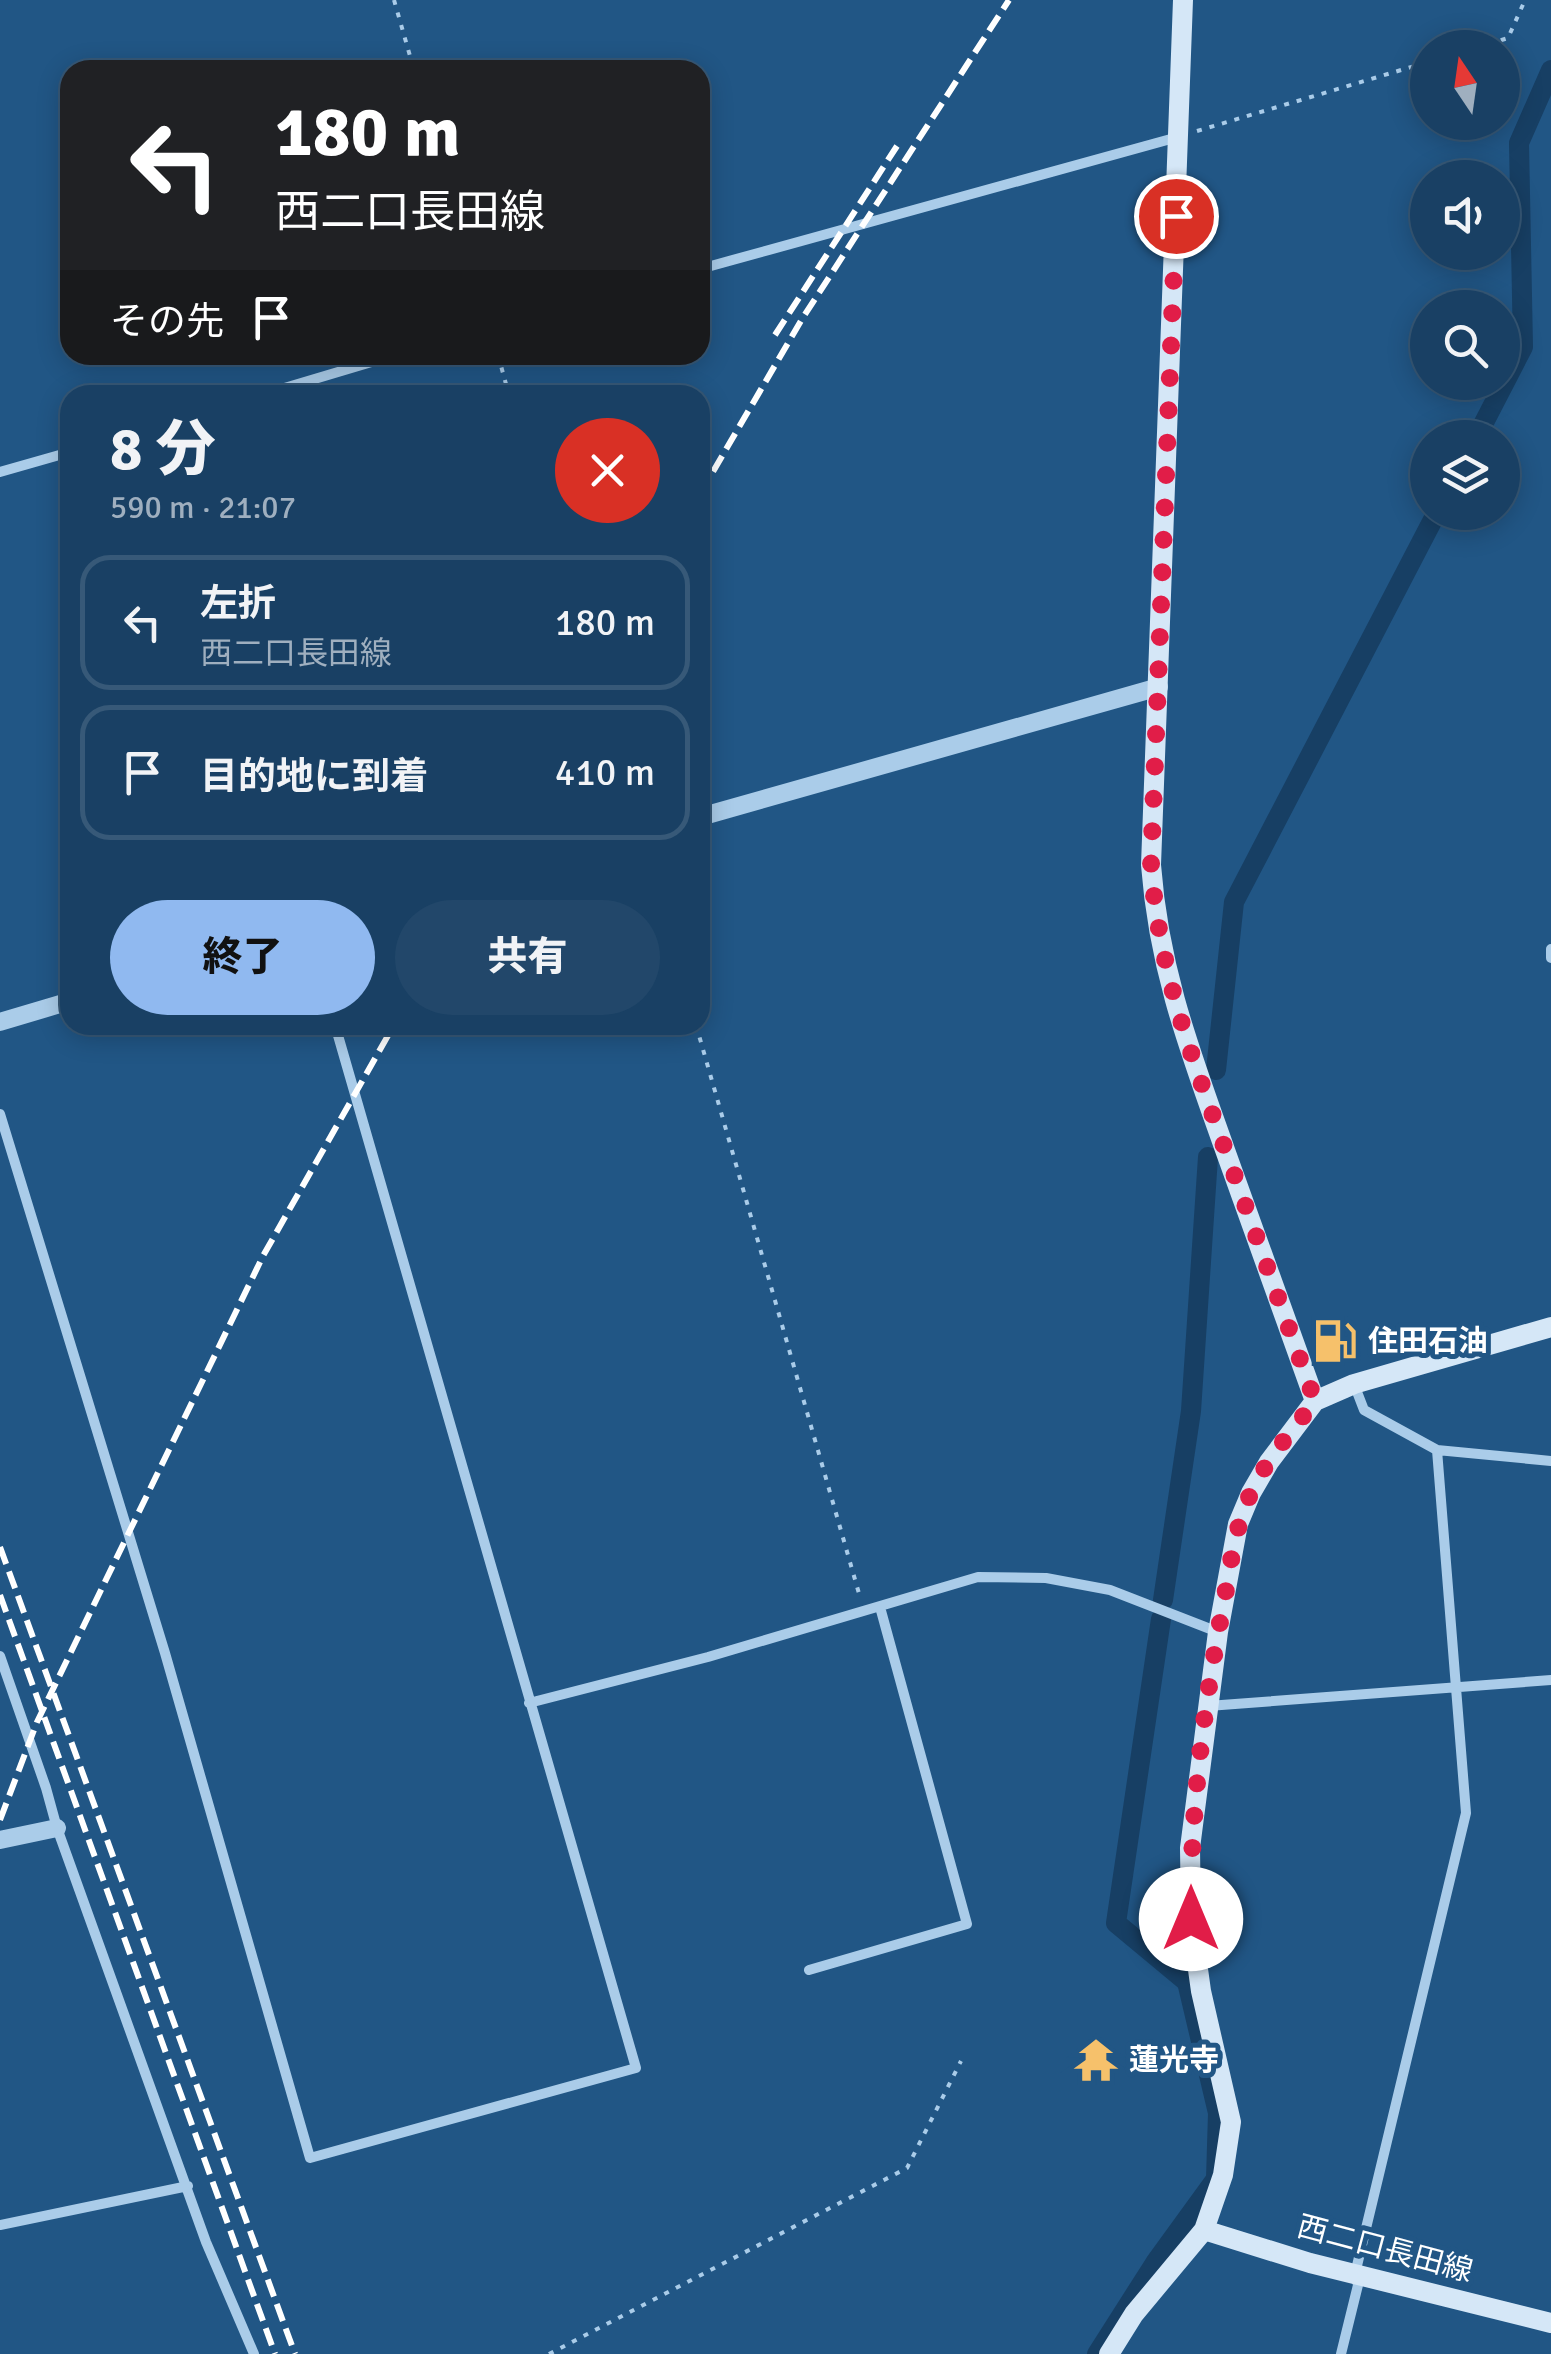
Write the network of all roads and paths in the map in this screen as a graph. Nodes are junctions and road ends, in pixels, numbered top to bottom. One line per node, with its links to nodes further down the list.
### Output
1 (394, 0): 5 (path)
2 (1182, 0): 7 (main road)
3 (1525, 0): 4 (path)
4 (1512, 30)
5 (411, 60)
6 (1410, 67): 7 (path)
7 (1178, 137): 8 (street); 13 (main road)
8 (710, 266)
9 (361, 365): 10 (street)
10 (294, 385)
11 (60, 455): 12 (street)
12 (0, 472)
13 (1159, 688): 14 (street); 24 (main road)
14 (710, 814)
15 (1551, 949): 16 (street)
16 (1551, 958)
17 (60, 1004): 18 (street)
18 (0, 1022)
19 (339, 1035): 33 (street)
20 (699, 1035): 28 (path)
21 (0, 1114): 33 (street)
22 (1551, 1328): 23 (main road)
23 (1354, 1384): 24 (main road); 25 (street)
24 (1315, 1401): 29 (main road)
25 (1436, 1450): 26 (street); 32 (street)
26 (1551, 1461)
27 (880, 1607): 28 (street); 29 (street); 37 (street)
28 (864, 1612): 33 (street)
29 (1218, 1632): 34 (main road)
30 (0, 1656): 35 (street)
31 (1551, 1680): 32 (street)
32 (1455, 1687): 34 (street); 42 (street)
33 (529, 1702)
34 (1207, 1706): 41 (main road)
35 (57, 1828): 36 (street); 39 (street)
36 (0, 1840)
37 (809, 1970)
38 (961, 2061): 45 (path)
39 (188, 2186): 40 (street); 44 (street)
40 (0, 2225)
41 (1204, 2230): 42 (main road, 西二口長田線); 46 (main road)
42 (1355, 2274): 43 (main road, 西二口長田線); 47 (street)
43 (1551, 2323)
44 (254, 2354)
45 (549, 2354)
46 (1110, 2354)
47 (1341, 2354)

